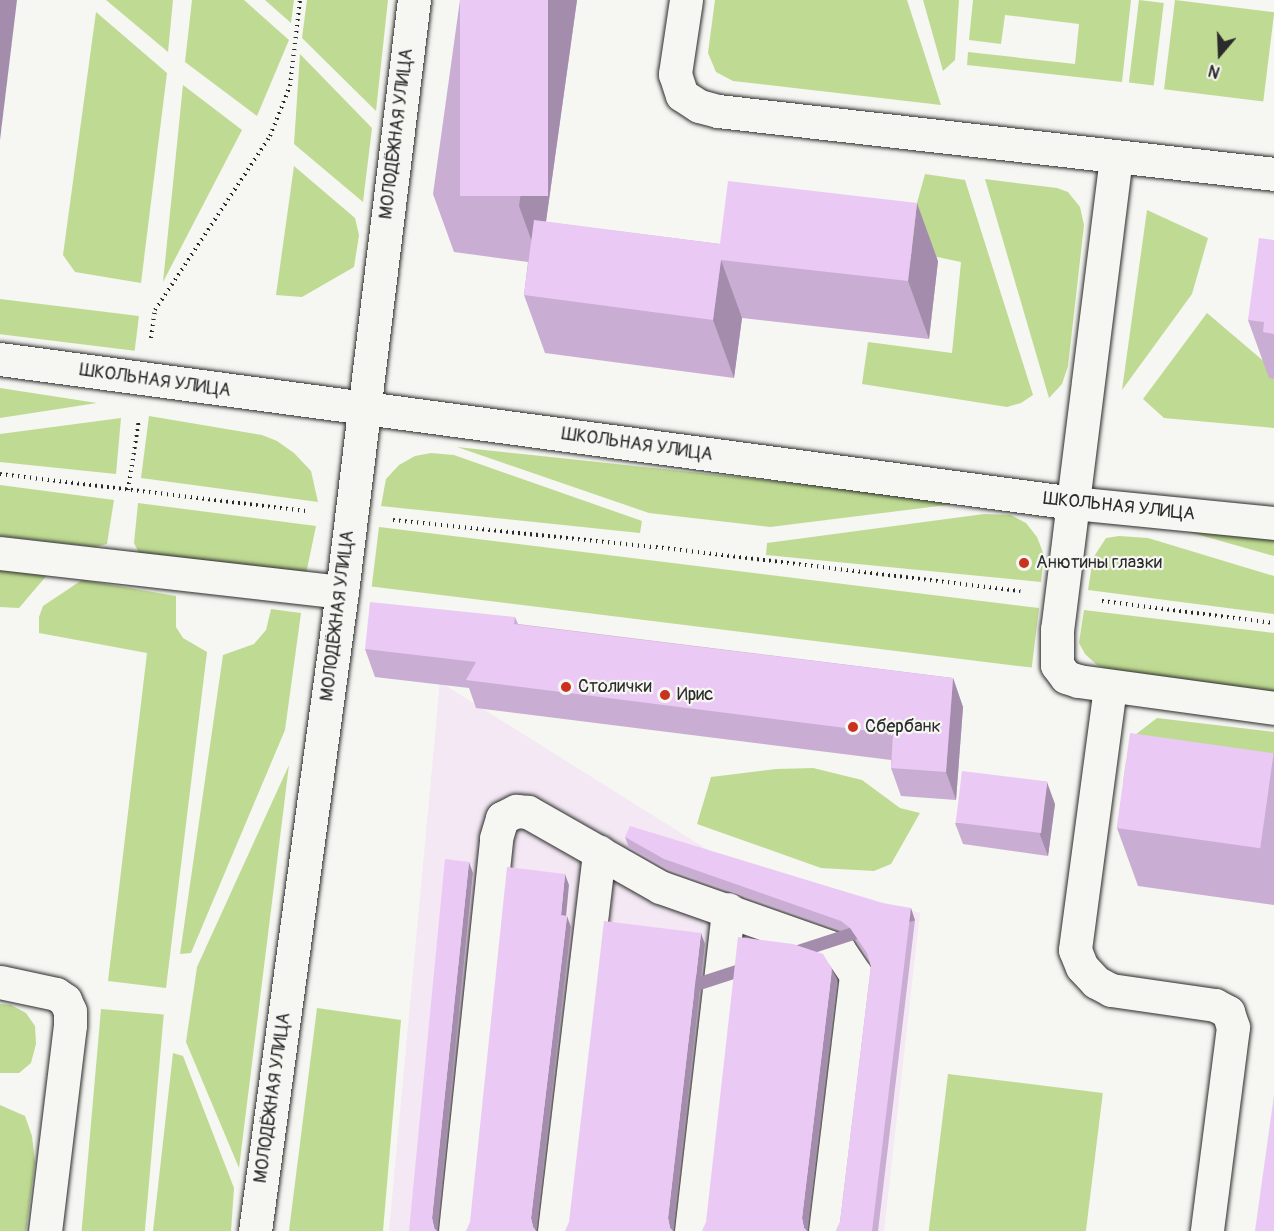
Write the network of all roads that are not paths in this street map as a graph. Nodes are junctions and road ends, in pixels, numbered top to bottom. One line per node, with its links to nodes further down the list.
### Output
1 (414, 0): 6 (street, МОЛОДЁЖНАЯ УЛИЦА)
2 (686, 0): 3 (street)
3 (1116, 157): 4 (street); 7 (street)
4 (1274, 174)
5 (0, 360): 6 (street, ШКОЛЬНАЯ УЛИЦА)
6 (362, 409): 7 (street, ШКОЛЬНАЯ УЛИЦА); 10 (street, МОЛОДЁЖНАЯ УЛИЦА)
7 (1073, 503): 8 (street, ШКОЛЬНАЯ УЛИЦА); 11 (street)
8 (1274, 523)
9 (0, 553): 10 (street)
10 (342, 592): 17 (street, МОЛОДЁЖНАЯ УЛИЦА)
11 (1110, 687): 12 (street); 22 (street)
12 (1274, 708)
13 (599, 852): 14 (street); 18 (street); 19 (street)
14 (728, 909): 20 (street); 21 (street)
15 (0, 982): 16 (street)
16 (45, 1231)
17 (255, 1231)
18 (454, 1231)
19 (554, 1231)
20 (692, 1231)
21 (825, 1231)
22 (1207, 1231)

